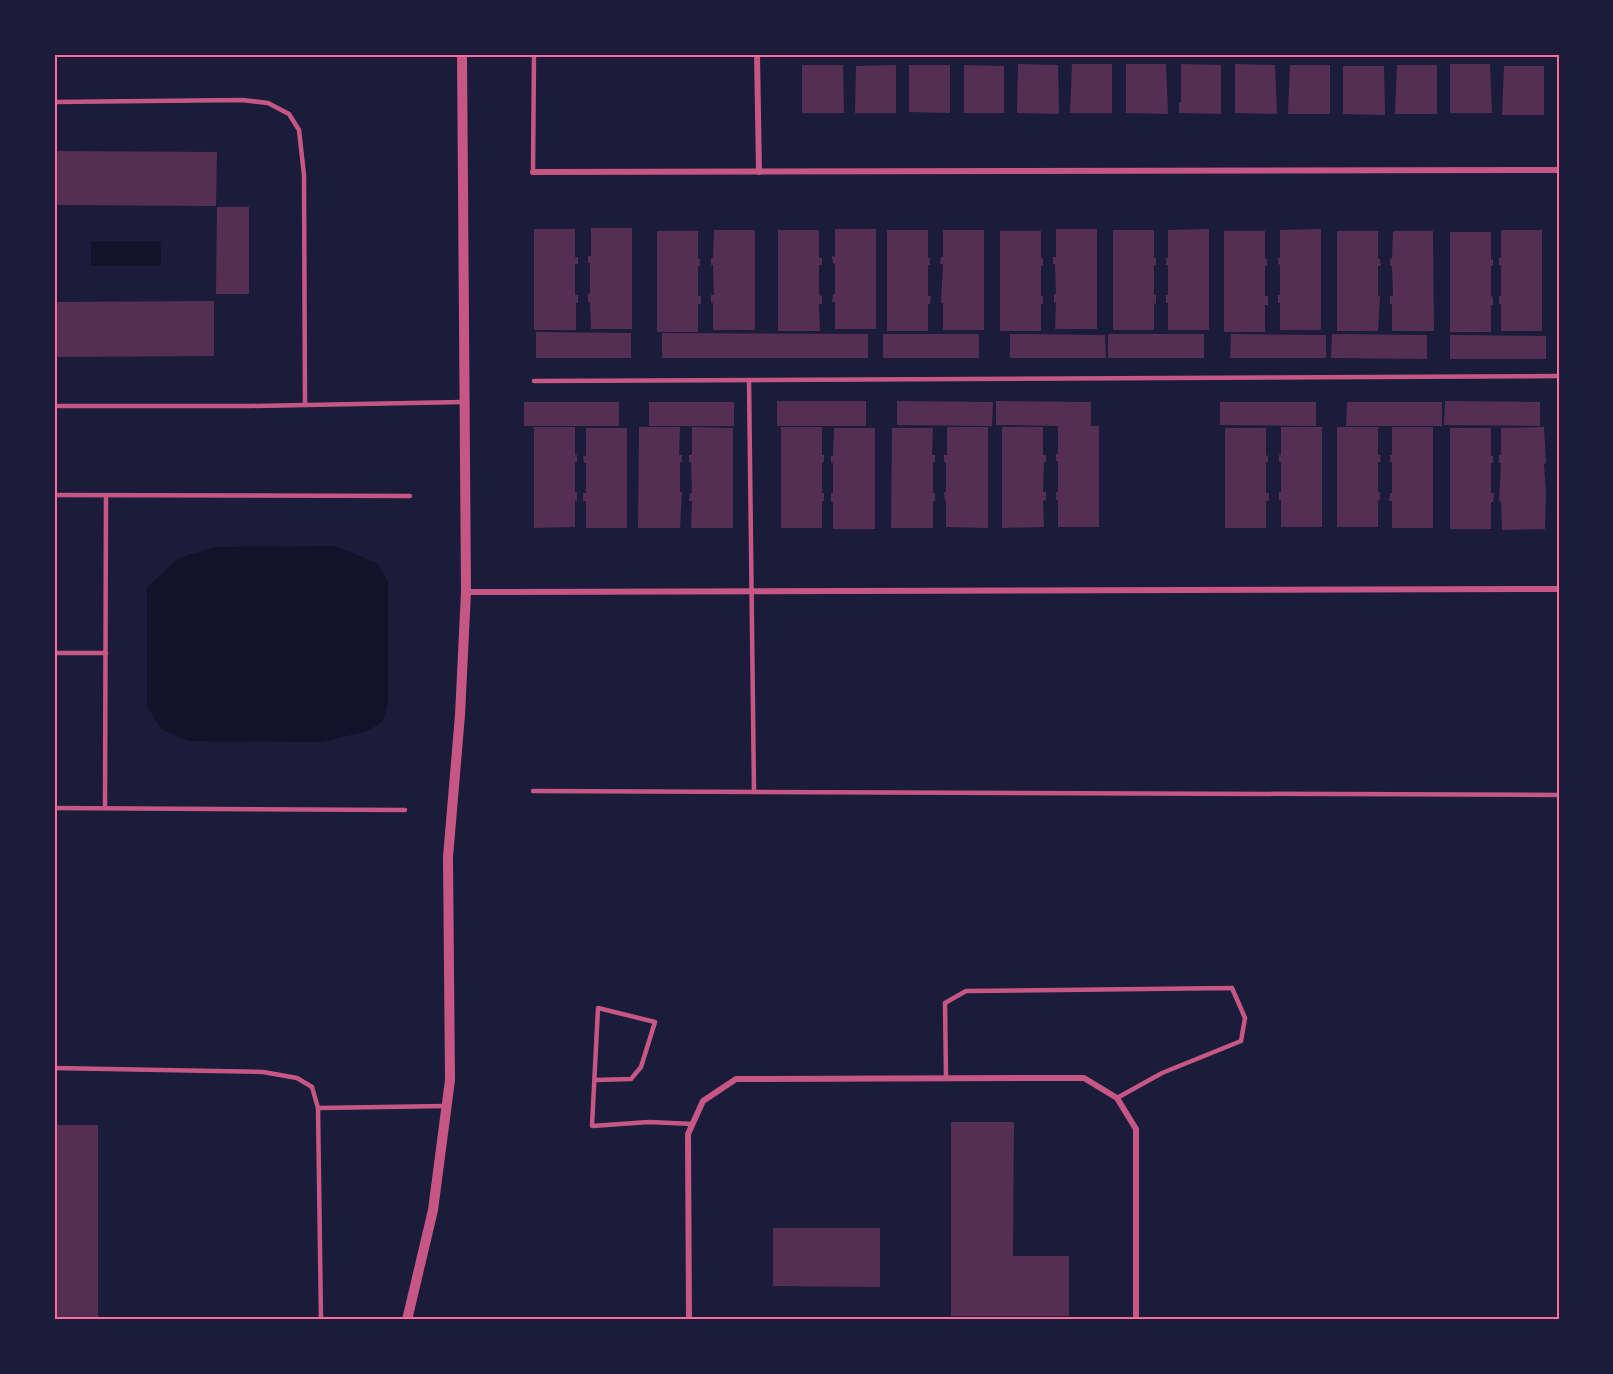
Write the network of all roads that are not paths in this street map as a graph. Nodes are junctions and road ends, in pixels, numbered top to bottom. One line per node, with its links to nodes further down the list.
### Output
1 (462, 54): 11 (street)
2 (534, 54): 6 (lane)
3 (757, 54): 7 (street)
4 (54, 102): 12 (lane)
5 (1559, 170): 7 (street)
6 (533, 172): 7 (street)
7 (759, 172)
8 (1559, 376): 9 (lane)
9 (749, 380): 10 (lane); 18 (lane)
10 (534, 381)
11 (463, 402): 12 (lane); 19 (street)
12 (305, 405): 13 (lane)
13 (54, 406)
14 (54, 495): 15 (lane)
15 (106, 495): 16 (lane); 21 (lane)
16 (410, 496)
17 (1559, 589): 18 (street)
18 (751, 591): 19 (street); 23 (lane)
19 (466, 592): 32 (street)
20 (54, 653): 21 (lane)
21 (106, 653): 26 (lane)
22 (533, 791): 23 (lane)
23 (754, 792): 24 (lane)
24 (1559, 795)
25 (54, 808): 26 (lane)
26 (105, 808): 27 (lane)
27 (405, 810)
28 (54, 1068): 33 (lane)
29 (946, 1078): 31 (street); 31 (lane); 34 (street)
30 (595, 1080): 30 (lane); 34 (lane)
31 (1117, 1098): 38 (street)
32 (447, 1106): 33 (lane); 36 (street)
33 (318, 1108): 35 (lane)
34 (693, 1124): 37 (street)
35 (321, 1320)
36 (407, 1320)
37 (689, 1320)
38 (1136, 1320)

